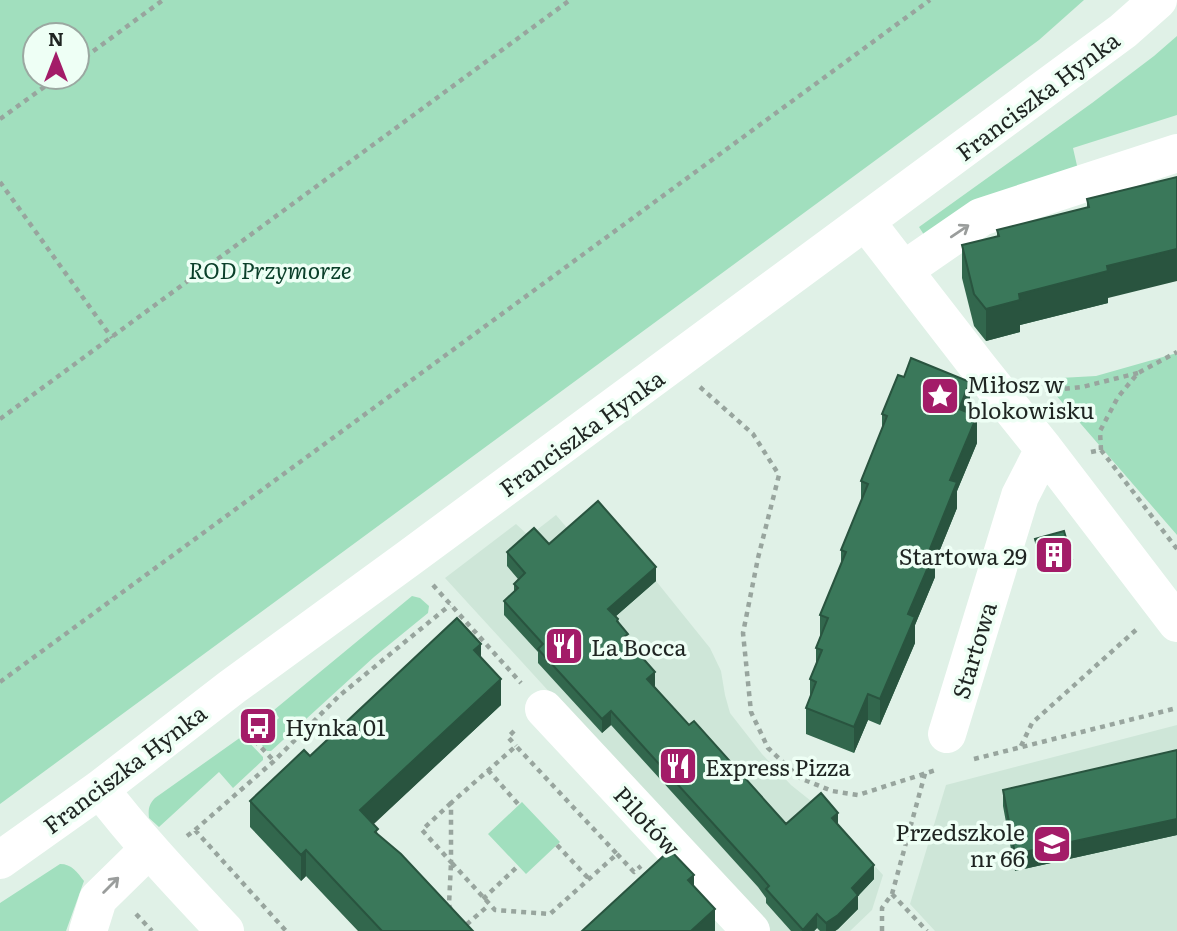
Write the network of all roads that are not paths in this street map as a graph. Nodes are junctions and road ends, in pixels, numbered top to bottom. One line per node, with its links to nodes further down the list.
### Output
1 (1158, 0): 3 (street, Franciszka Hynka)
2 (1177, 153): 4 (street, one-way to 2)
3 (866, 222): 4 (street); 9 (street, Franciszka Hynka)
4 (904, 270): 5 (street)
5 (1044, 449): 6 (street); 8 (street, Startowa)
6 (1177, 623)
7 (544, 709): 14 (street, Pilotów)
8 (952, 754)
9 (100, 789): 10 (street); 11 (street, Franciszka Hynka)
10 (149, 849): 12 (street, one-way to 10); 13 (street)
11 (0, 860)
12 (88, 931)
13 (225, 931)
14 (751, 931)

